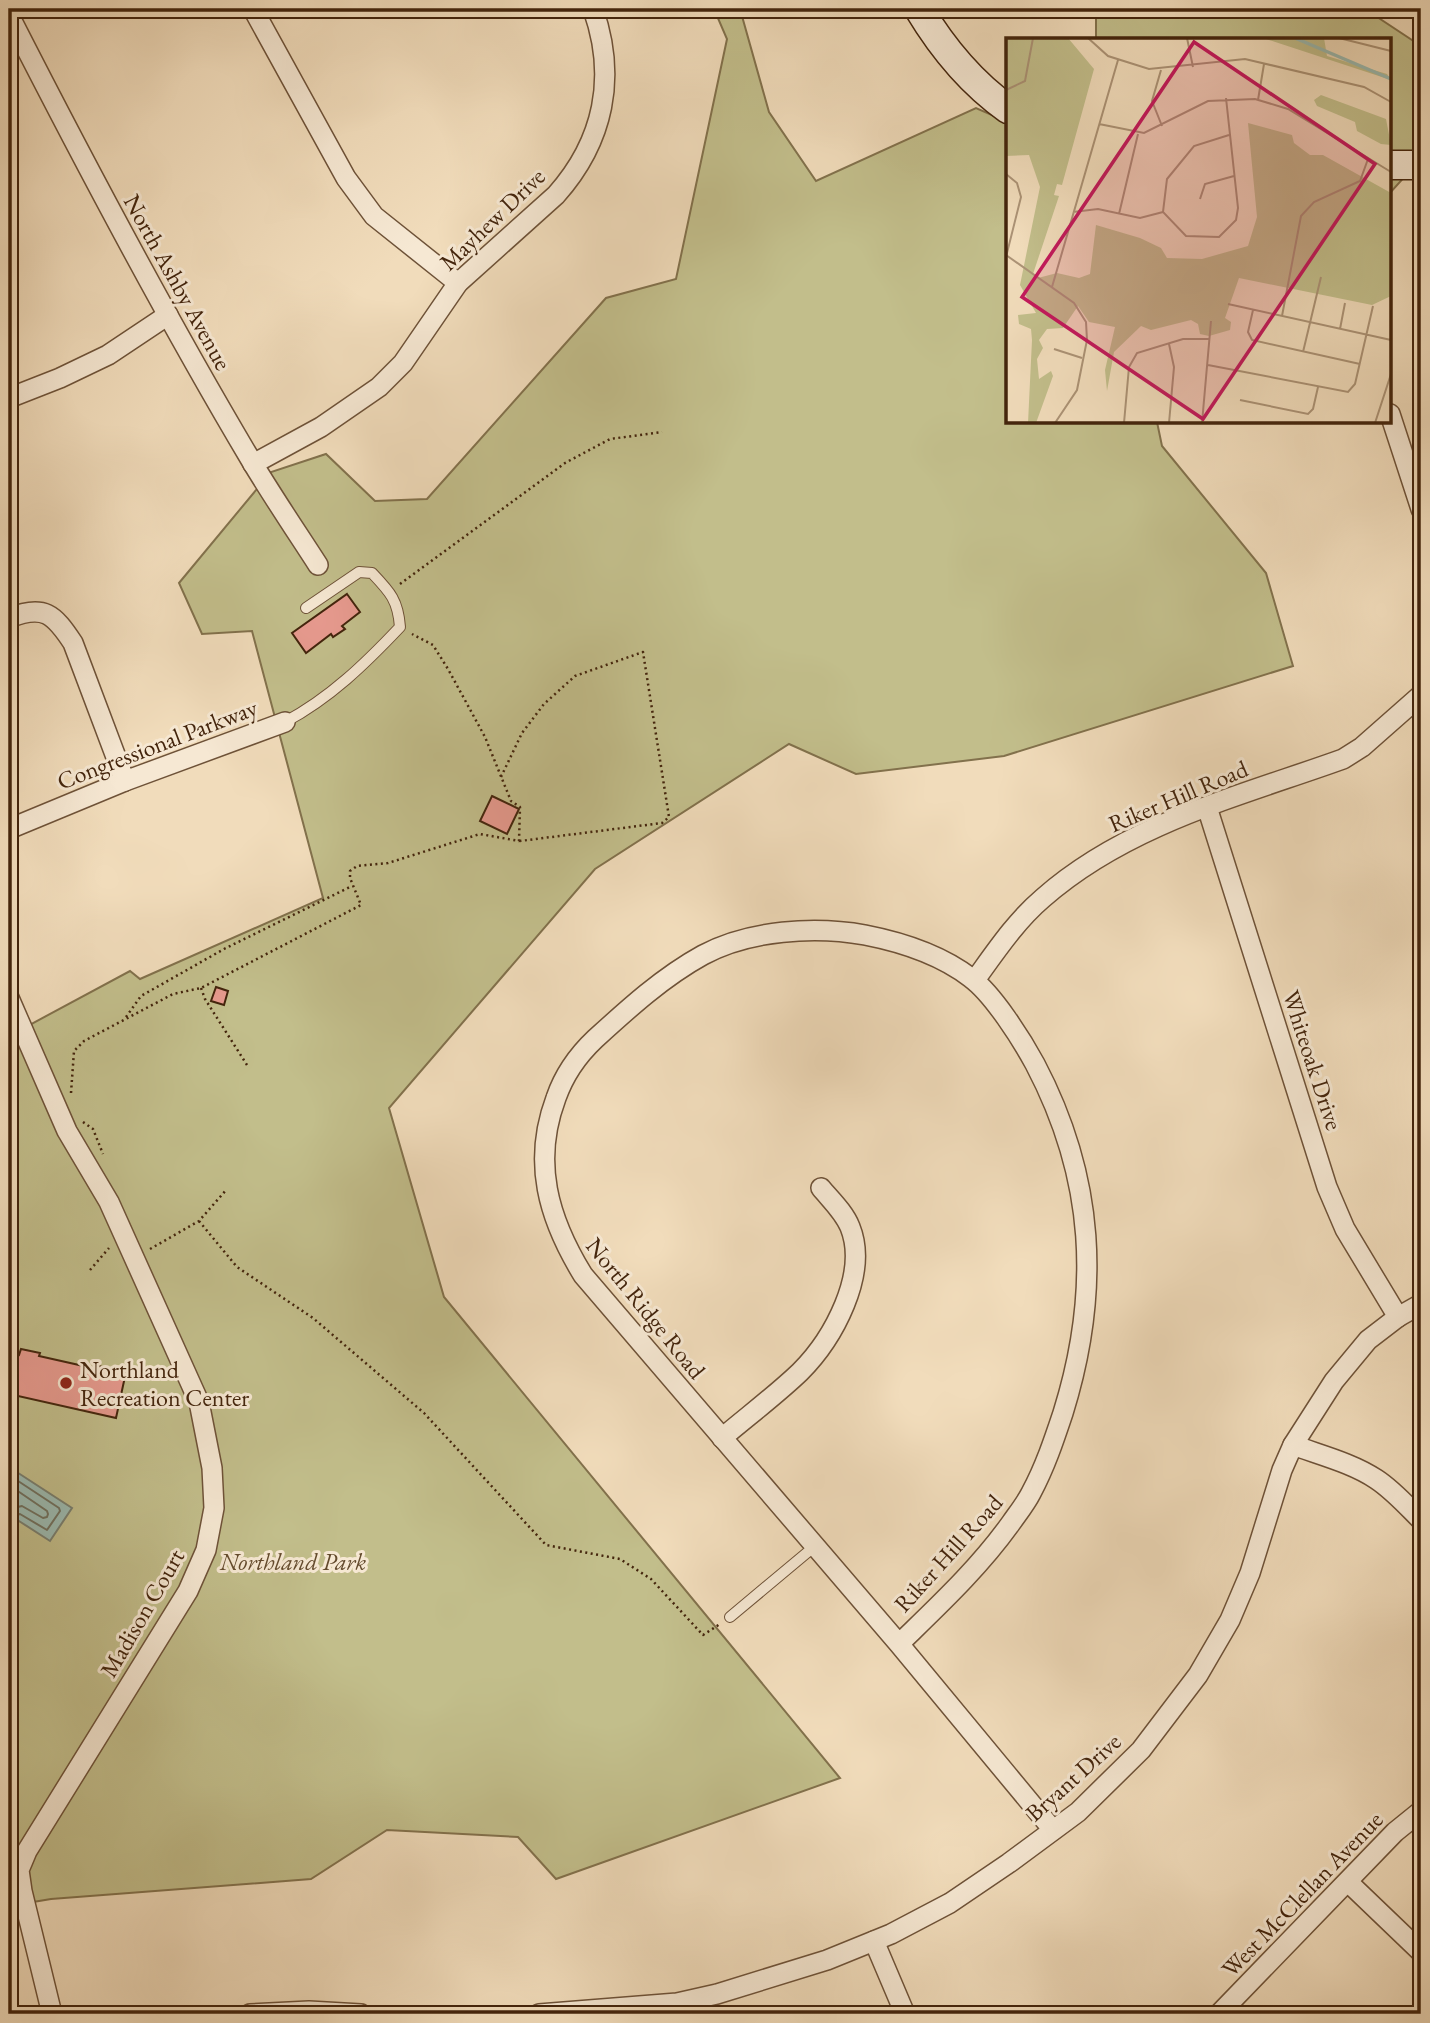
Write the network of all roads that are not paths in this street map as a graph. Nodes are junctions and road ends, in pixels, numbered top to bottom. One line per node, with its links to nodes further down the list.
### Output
1 (253, 9): 8 (street)
2 (593, 9): 8 (street, Mayhew Drive)
3 (919, 9): 5 (street)
4 (9, 15): 9 (street, North Ashby Avenue)
5 (1006, 108)
6 (1392, 165): 7 (street)
7 (1421, 165)
8 (458, 283): 12 (street, Mayhew Drive)
9 (168, 316): 10 (street); 12 (street, North Ashby Avenue)
10 (9, 398)
11 (1392, 420): 13 (street)
12 (253, 464): 14 (street, North Ashby Avenue)
13 (1421, 509)
14 (318, 565)
15 (306, 608): 18 (lane)
16 (9, 618): 19 (street)
17 (1421, 695): 20 (street, Riker Hill Road)
18 (285, 722): 19 (street, Congressional Parkway)
19 (125, 781): 21 (street, Congressional Parkway)
20 (1207, 807): 22 (street, Riker Hill Road); 26 (street, Whiteoak Drive)
21 (9, 829)
22 (975, 980): 27 (street, North Ridge Road); 32 (street, Riker Hill Road)
23 (9, 998): 38 (street, Madison Court)
24 (821, 1188): 27 (street)
25 (1421, 1304): 26 (street, Bryant Drive)
26 (1398, 1317): 28 (street, Bryant Drive)
27 (723, 1438): 30 (street, North Ridge Road)
28 (1293, 1446): 29 (street); 34 (street, Bryant Drive)
29 (1421, 1520)
30 (815, 1546): 31 (lane); 32 (street, North Ridge Road)
31 (730, 1617)
32 (898, 1644): 34 (street, North Ridge Road)
33 (1421, 1811): 35 (street, West McClellan Avenue)
34 (1053, 1830): 36 (street, Bryant Drive)
35 (1348, 1882): 37 (street); 43 (street, West McClellan Avenue)
36 (874, 1941): 41 (street, Bryant Drive); 42 (street)
37 (1421, 1952)
38 (52, 2014)
39 (250, 2014): 40 (street)
40 (361, 2014)
41 (539, 2014)
42 (905, 2014)
43 (1219, 2014)

